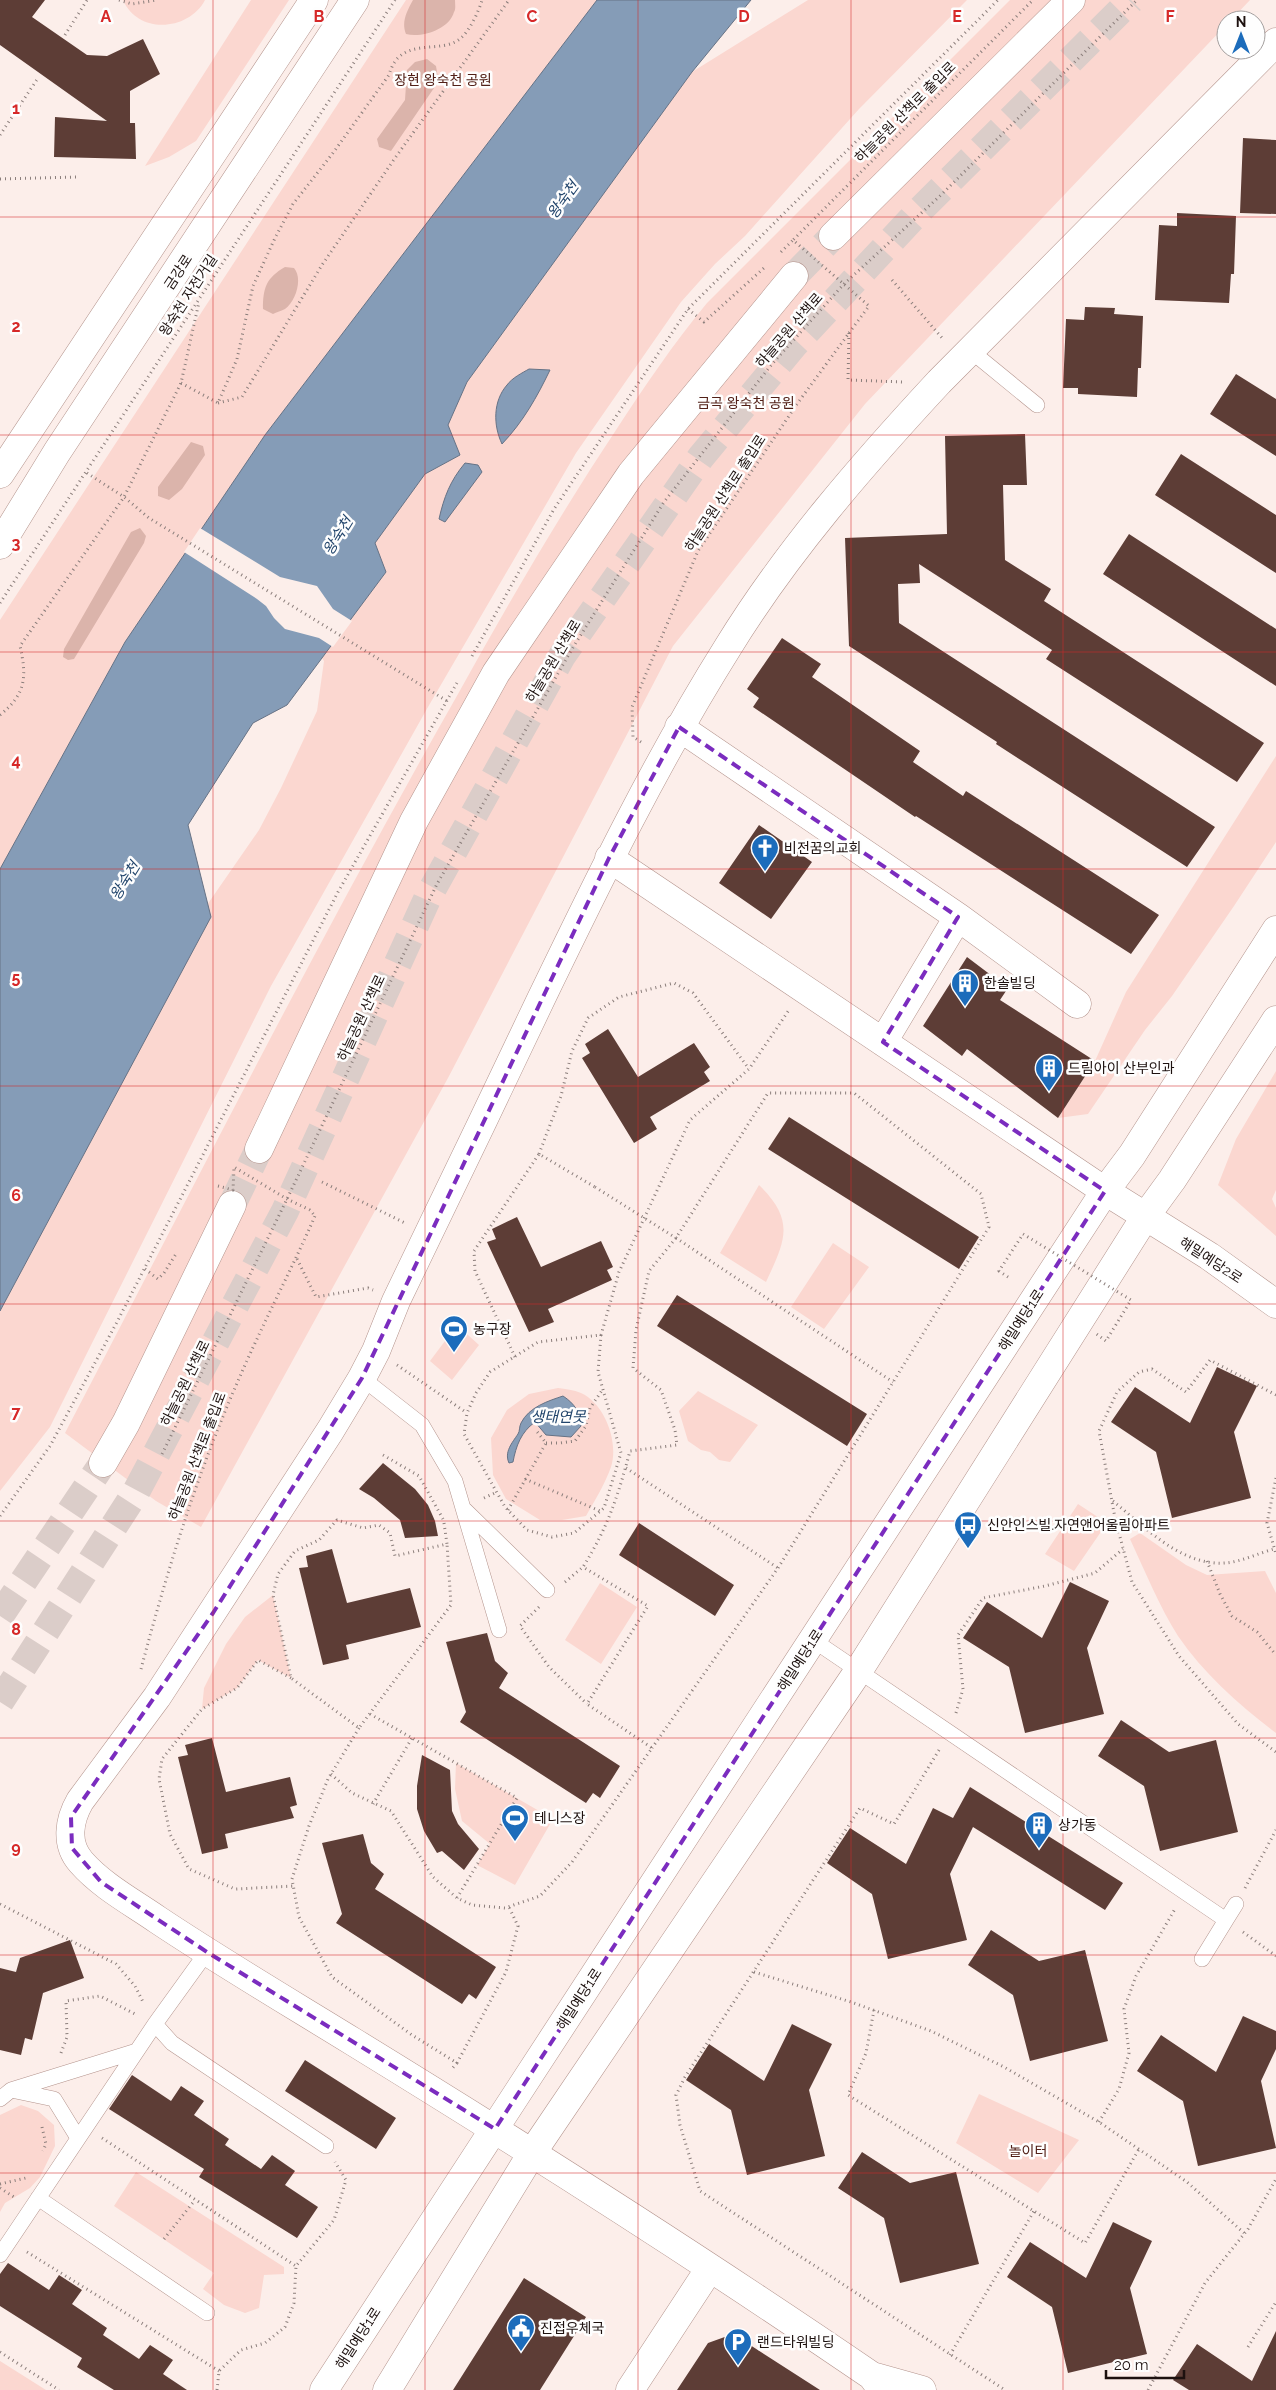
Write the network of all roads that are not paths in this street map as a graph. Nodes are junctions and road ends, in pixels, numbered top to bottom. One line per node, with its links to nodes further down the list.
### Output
1 (314, 0): 9 (main road)
2 (355, 0): 12 (main road, 금강로)
3 (1070, 0): 5 (main road)
4 (1276, 42): 7 (main road)
5 (833, 236)
6 (794, 276): 20 (main road)
7 (966, 356): 8 (lane); 13 (main road)
8 (1037, 405)
9 (25, 436): 10 (main road); 11 (main road)
10 (0, 452)
11 (0, 474)
12 (0, 545)
13 (679, 727): 14 (main road); 15 (main road)
14 (609, 858): 19 (main road, 해밀예당2로); 25 (main road)
15 (958, 917): 17 (main road); 19 (main road)
16 (1276, 930): 21 (main road, 해밀예당1로)
17 (1078, 1004)
18 (1276, 1020): 23 (main road)
19 (883, 1042): 21 (main road, 해밀예당2로)
20 (259, 1149)
21 (1105, 1190): 23 (main road, 해밀예당2로); 30 (main road, 해밀예당1로)
22 (225, 1196): 26 (main road)
23 (1145, 1217): 24 (main road, 해밀예당2로); 31 (main road)
24 (1276, 1304)
25 (362, 1378): 27 (lane); 34 (main road)
26 (103, 1462)
27 (463, 1508): 28 (lane); 29 (lane)
28 (545, 1596)
29 (499, 1630)
30 (813, 1640): 31 (lane); 39 (main road, 해밀예당1로)
31 (859, 1670): 33 (lane); 42 (main road)
32 (1236, 1904): 33 (lane)
33 (1226, 1920): 35 (lane)
34 (207, 1952): 36 (lane); 39 (main road)
35 (1202, 1959)
36 (155, 2024): 37 (lane); 41 (lane)
37 (137, 2051): 38 (lane); 40 (lane)
38 (4, 2095): 40 (lane)
39 (495, 2129): 42 (main road); 48 (main road, 해밀예당1로)
40 (82, 2132): 43 (lane)
41 (326, 2146)
42 (532, 2153): 45 (main road); 49 (main road)
43 (38, 2198): 44 (lane); 46 (lane)
44 (0, 2255)
45 (710, 2268): 47 (main road); 50 (main road)
46 (207, 2314)
47 (877, 2383): 51 (main road)
48 (324, 2390)
49 (387, 2390)
50 (630, 2390)
51 (922, 2390)

